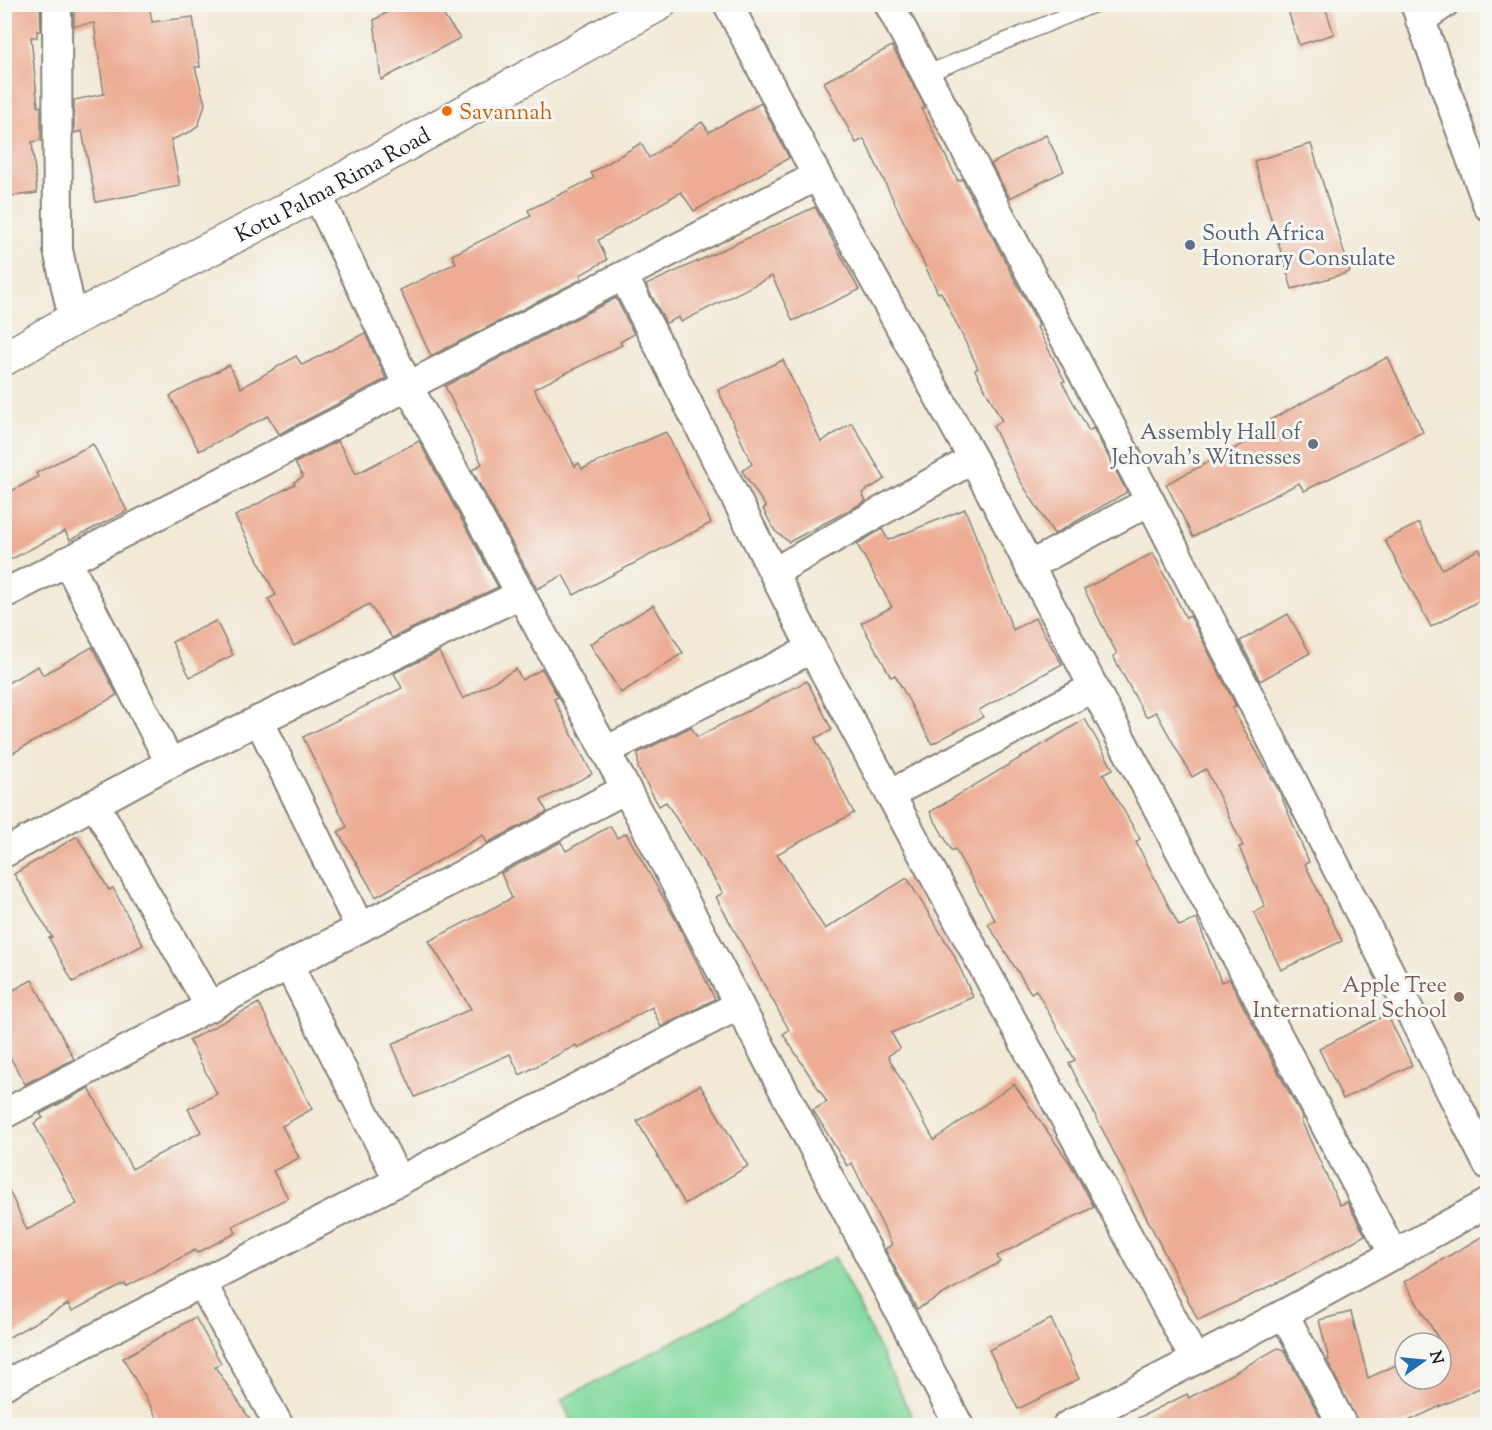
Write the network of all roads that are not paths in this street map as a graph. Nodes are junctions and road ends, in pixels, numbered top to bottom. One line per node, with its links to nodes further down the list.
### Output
1 (57, 4): 13 (street)
2 (659, 4): 10 (street, Kotu Palma Rima Road)
3 (728, 4): 9 (street)
4 (889, 4): 8 (street)
5 (1095, 4): 8 (lane)
6 (1444, 4): 7 (street)
7 (1417, 12): 11 (street)
8 (926, 74): 17 (street)
9 (816, 177): 12 (street); 16 (street)
10 (317, 194): 13 (street, Kotu Palma Rima Road); 15 (street)
11 (1486, 197)
12 (624, 277): 15 (street); 20 (street)
13 (74, 319): 14 (street, Kotu Palma Rima Road)
14 (4, 359)
15 (408, 386): 18 (street); 22 (street)
16 (972, 459): 19 (street); 20 (street)
17 (1150, 501): 19 (street); 37 (street)
18 (67, 561): 21 (street); 27 (street)
19 (1029, 566): 24 (street)
20 (774, 572): 23 (street)
21 (4, 594)
22 (519, 595): 25 (street); 26 (street)
23 (812, 649): 26 (street); 29 (street)
24 (1094, 687): 29 (street); 40 (street)
25 (259, 720): 27 (street); 32 (street)
26 (605, 751): 28 (street)
27 (170, 763): 30 (street)
28 (626, 789): 32 (street); 34 (street)
29 (890, 794): 43 (street)
30 (95, 804): 31 (street); 35 (street)
31 (4, 853)
32 (360, 928): 33 (street)
33 (289, 966): 35 (street); 38 (street)
34 (739, 1005): 38 (street); 46 (street)
35 (210, 1007): 36 (street)
36 (4, 1114)
37 (1488, 1165)
38 (399, 1180): 41 (street)
39 (1488, 1203): 40 (street)
40 (1394, 1255): 42 (street)
41 (202, 1283): 44 (street); 45 (street)
42 (1284, 1314): 43 (street); 48 (street)
43 (1195, 1360): 47 (street)
44 (4, 1385)
45 (279, 1425)
46 (959, 1425)
47 (1067, 1425)
48 (1343, 1425)

